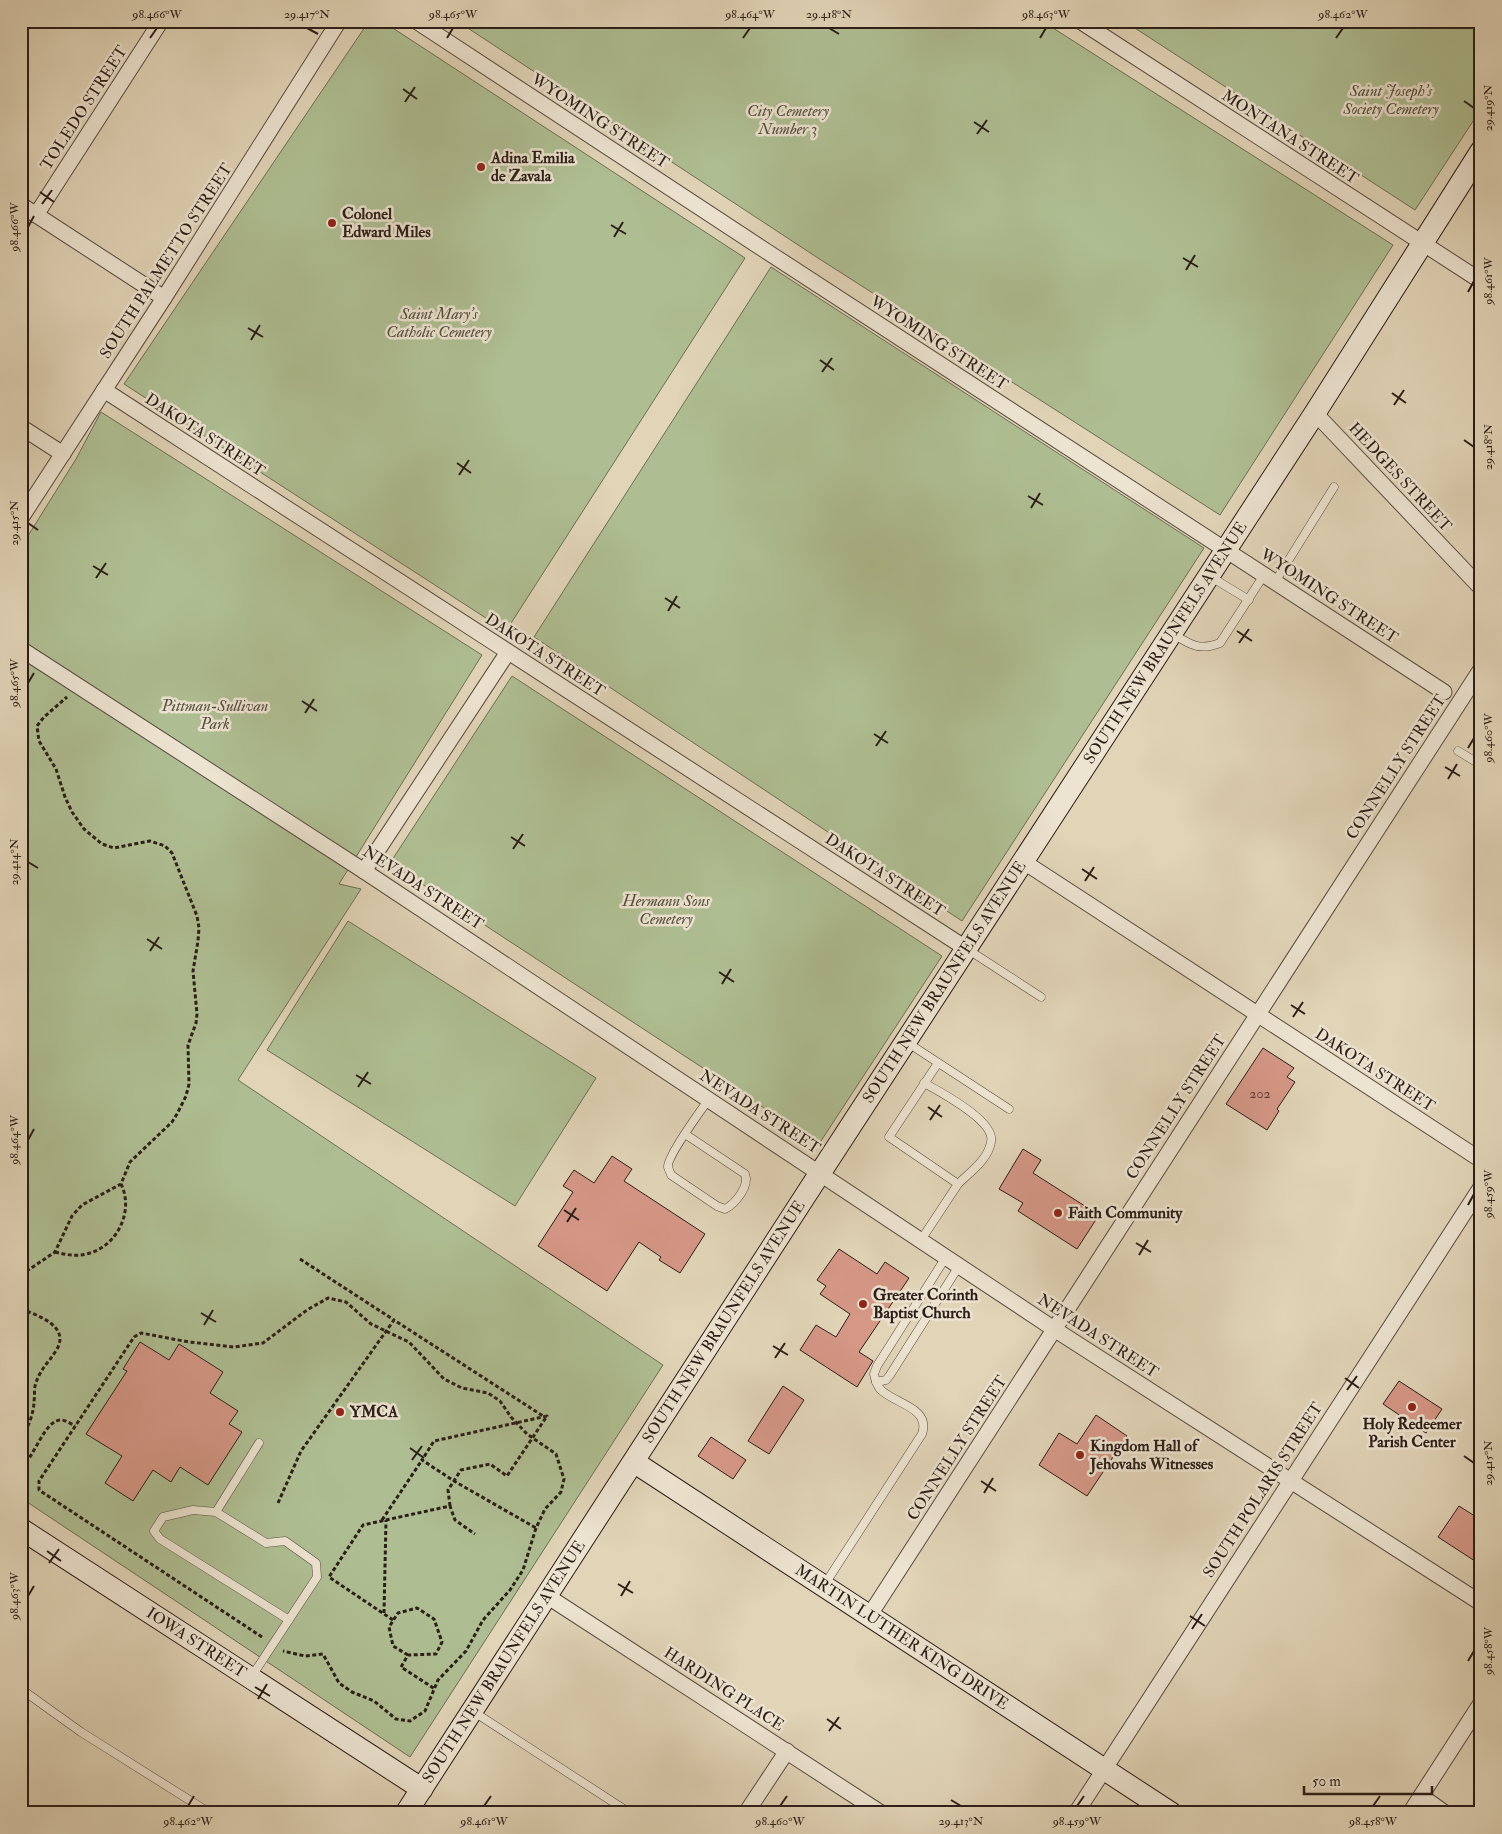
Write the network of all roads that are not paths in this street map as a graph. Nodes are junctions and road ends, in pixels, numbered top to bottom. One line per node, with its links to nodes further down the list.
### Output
1 (161, 21): 7 (street, TOLEDO STREET)
2 (339, 21): 10 (street, SOUTH PALMETTO STREET)
3 (416, 21): 17 (street, WYOMING STREET)
4 (1080, 21): 8 (street, MONTANA STREET)
5 (1481, 151): 8 (main road, SOUTH NEW BRAUNFELS AVENUE)
6 (21, 205): 7 (street)
7 (36, 214): 10 (street)
8 (1421, 243): 9 (street, MONTANA STREET); 12 (main road, SOUTH NEW BRAUNFELS AVENUE)
9 (1481, 281)
10 (164, 298): 11 (street, SOUTH PALMETTO STREET)
11 (104, 390): 14 (street, SOUTH PALMETTO STREET); 25 (street, DAKOTA STREET)
12 (1315, 413): 17 (main road, SOUTH NEW BRAUNFELS AVENUE); 20 (street, HEDGES STREET)
13 (21, 427): 14 (street)
14 (63, 454): 16 (street, SOUTH PALMETTO STREET)
15 (1334, 487): 19 (lane)
16 (21, 518)
17 (1226, 550): 18 (main road, SOUTH NEW BRAUNFELS AVENUE); 19 (street, WYOMING STREET)
18 (1209, 576): 22 (lane); 23 (main road, SOUTH NEW BRAUNFELS AVENUE)
19 (1269, 578): 22 (lane); 27 (street, WYOMING STREET)
20 (1475, 580): 21 (street, HEDGES STREET)
21 (1481, 588)
22 (1249, 600): 23 (lane)
23 (1172, 634): 30 (main road, SOUTH NEW BRAUNFELS AVENUE)
24 (21, 649): 31 (street, NEVADA STREET)
25 (508, 652): 31 (street); 32 (street, DAKOTA STREET)
26 (1481, 669): 34 (street, CONNELLY STREET)
27 (1444, 692)
28 (1458, 752): 29 (lane)
29 (1481, 766)
30 (1024, 862): 32 (main road, SOUTH NEW BRAUNFELS AVENUE); 34 (street, DAKOTA STREET)
31 (364, 871): 38 (street, NEVADA STREET)
32 (967, 949): 33 (lane); 35 (main road, SOUTH NEW BRAUNFELS AVENUE)
33 (1041, 997)
34 (1257, 1014): 41 (street, DAKOTA STREET); 48 (street, CONNELLY STREET)
35 (906, 1042): 36 (lane); 42 (main road, SOUTH NEW BRAUNFELS AVENUE)
36 (938, 1062): 37 (lane); 39 (lane)
37 (924, 1083): 43 (lane); 43 (lane)
38 (709, 1099): 40 (lane); 42 (street, NEVADA STREET)
39 (1009, 1108)
40 (686, 1134): 40 (lane)
41 (1481, 1160)
42 (820, 1172): 45 (street, NEVADA STREET); 51 (main road, SOUTH NEW BRAUNFELS AVENUE)
43 (958, 1184): 45 (lane)
44 (1481, 1187): 52 (street, SOUTH POLARIS STREET)
45 (921, 1240): 46 (street, NEVADA STREET)
46 (946, 1257): 47 (street, NEVADA STREET); 49 (lane)
47 (960, 1266): 48 (street, NEVADA STREET); 49 (lane)
48 (1054, 1329): 52 (street, NEVADA STREET); 58 (street, CONNELLY STREET)
49 (876, 1382): 55 (lane)
50 (259, 1443): 53 (lane)
51 (634, 1462): 55 (main road, MARTIN LUTHER KING DRIVE); 56 (main road, SOUTH NEW BRAUNFELS AVENUE)
52 (1289, 1481): 57 (street, NEVADA STREET); 65 (street, SOUTH POLARIS STREET)
53 (216, 1512): 59 (lane); 59 (lane)
54 (21, 1529): 60 (main road, IOWA STREET)
55 (824, 1586): 58 (main road, MARTIN LUTHER KING DRIVE)
56 (547, 1596): 63 (main road, SOUTH NEW BRAUNFELS AVENUE); 64 (street, HARDING PLACE)
57 (1481, 1603)
58 (869, 1616): 65 (main road, MARTIN LUTHER KING DRIVE)
59 (289, 1620): 60 (lane)
60 (251, 1678): 66 (main road, IOWA STREET)
61 (21, 1689): 68 (lane)
62 (1481, 1703): 67 (street)
63 (472, 1711): 66 (main road, SOUTH NEW BRAUNFELS AVENUE); 70 (lane)
64 (786, 1751): 71 (street); 72 (street, HARDING PLACE)
65 (1103, 1769): 73 (street, SOUTH POLARIS STREET); 74 (main road, MARTIN LUTHER KING DRIVE)
66 (422, 1789): 69 (main road, SOUTH NEW BRAUNFELS AVENUE)
67 (1421, 1796): 75 (street); 76 (street)
68 (210, 1813)
69 (406, 1813)
70 (630, 1813)
71 (746, 1813)
72 (881, 1813)
73 (1076, 1813)
74 (1171, 1813)
75 (1410, 1813)
76 (1445, 1813)

